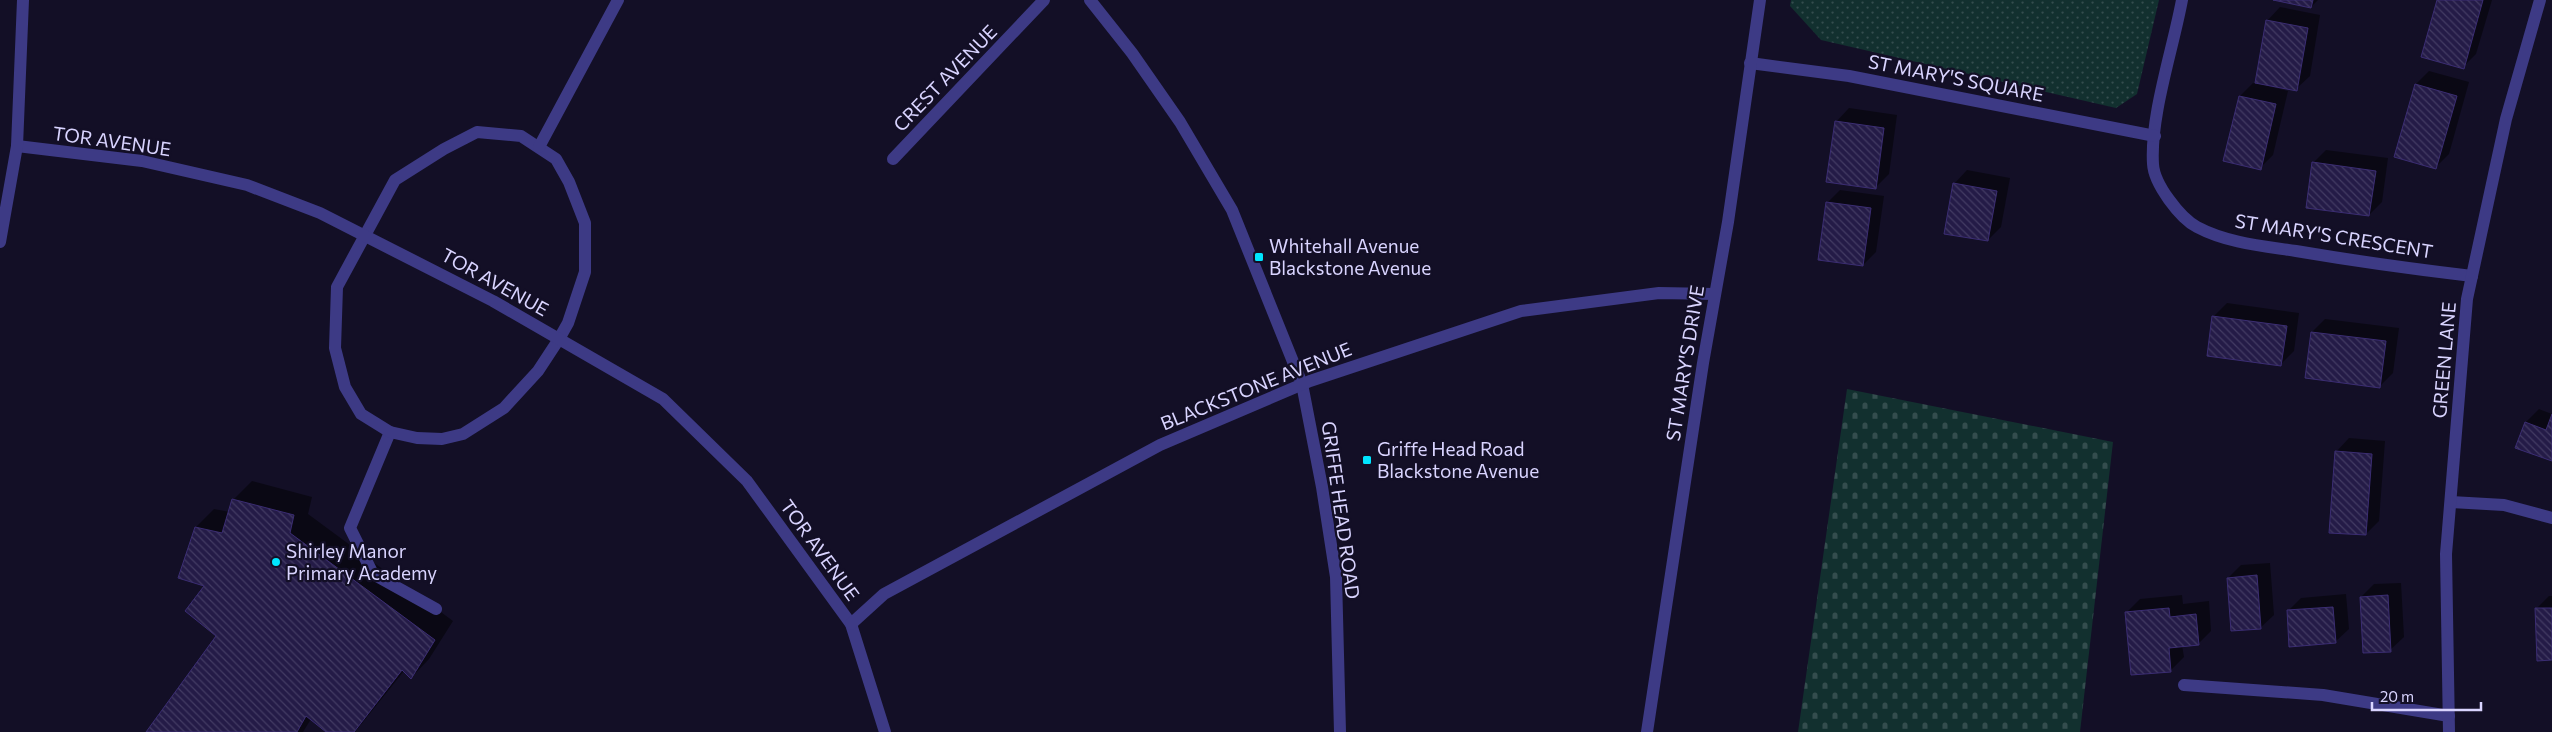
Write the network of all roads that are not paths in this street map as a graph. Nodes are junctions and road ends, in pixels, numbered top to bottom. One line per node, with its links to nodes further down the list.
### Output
1 (23, 0): 10 (street)
2 (618, 0): 11 (street)
3 (1044, 0): 12 (street, CREST AVENUE)
4 (1090, 0): 18 (street, GRIFFE HEAD ROAD)
5 (1760, 0): 8 (street, ST MARY'S DRIVE)
6 (2182, 0): 9 (street, ST MARY'S CRESCENT)
7 (2540, 0): 15 (street, GREEN LANE)
8 (1750, 63): 9 (street, ST MARY'S SQUARE); 16 (street, ST MARY'S DRIVE)
9 (2155, 136): 15 (street, ST MARY'S CRESCENT)
10 (17, 146): 13 (street, TOR AVENUE); 14 (street)
11 (538, 147): 13 (street); 17 (street)
12 (893, 159)
13 (364, 235): 17 (street, TOR AVENUE); 19 (street)
14 (0, 242)
15 (2472, 276): 20 (street, GREEN LANE)
16 (1715, 294): 18 (street, BLACKSTONE AVENUE); 28 (street, ST MARY'S DRIVE)
17 (558, 339): 19 (street); 23 (street, TOR AVENUE)
18 (1302, 384): 23 (street, BLACKSTONE AVENUE); 27 (street, GRIFFE HEAD ROAD)
19 (390, 432): 22 (street)
20 (2451, 502): 21 (street); 25 (street, GREEN LANE)
21 (2552, 518)
22 (436, 609)
23 (851, 624): 26 (street, TOR AVENUE)
24 (2184, 685): 25 (street)
25 (2449, 716): 29 (street, GREEN LANE)
26 (885, 732)
27 (1340, 732)
28 (1647, 732)
29 (2449, 732)

